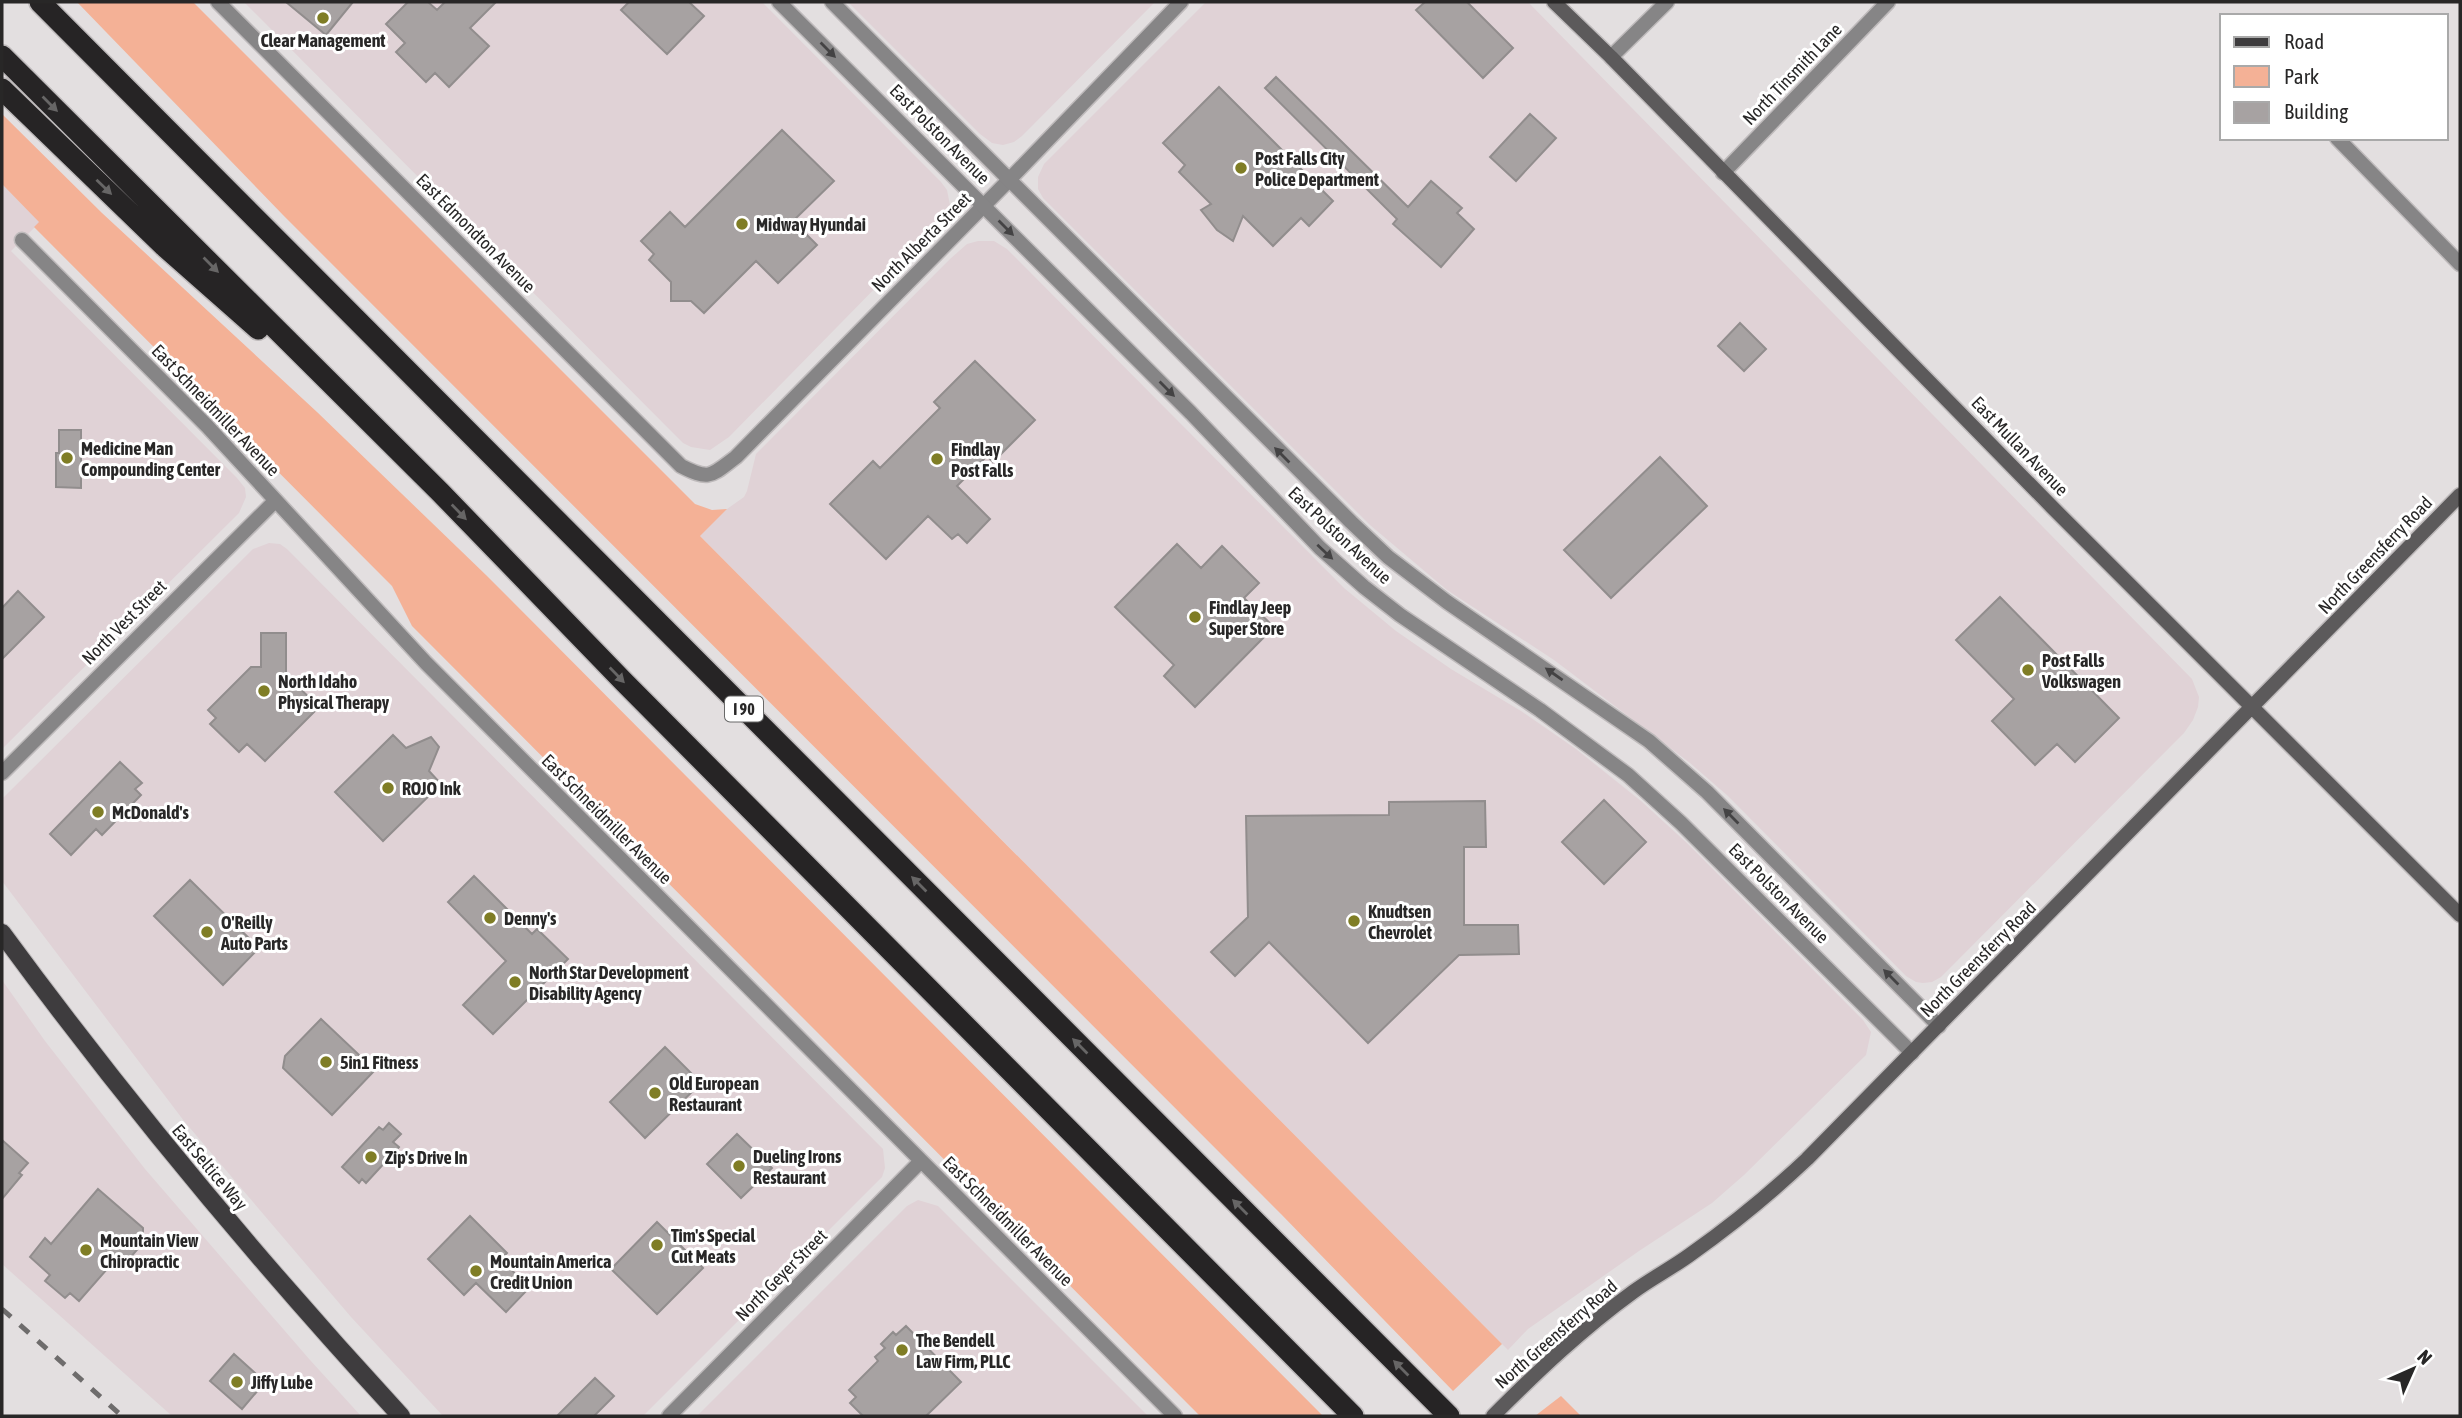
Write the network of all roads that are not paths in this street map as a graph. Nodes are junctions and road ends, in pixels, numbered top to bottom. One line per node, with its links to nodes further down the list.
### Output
1 (40, 2): 13 (highway, I 90)
2 (54, 2): 13 (highway)
3 (218, 2): 20 (street, East Edmondton Avenue)
4 (779, 2): 17 (street, East Polston Avenue, one-way to 17)
5 (832, 2): 16 (street, East Polston Avenue)
6 (1181, 2): 16 (street, North Alberta Street)
7 (1554, 2): 11 (main road, East Mullan Avenue)
8 (1667, 2): 11 (street)
9 (1888, 2): 15 (street, North Tinsmith Lane)
10 (2, 56): 21 (highway, one-way to 21)
11 (1611, 57): 15 (main road, East Mullan Avenue)
12 (2, 89): 21 (highway, one-way to 21)
13 (151, 114): 35 (highway, I 90, one-way to 13)
14 (2339, 140): 19 (street)
15 (1723, 173): 24 (main road, East Mullan Avenue)
16 (1009, 180): 17 (street, North Alberta Street); 28 (street, East Polston Avenue, one-way to 16)
17 (984, 205): 20 (street, North Alberta Street); 29 (street, East Polston Avenue, one-way to 29)
18 (22, 240): 23 (street, East Schneidmiller Avenue)
19 (2460, 264)
20 (714, 474)
21 (440, 492): 34 (highway, one-way to 34)
22 (2460, 495): 24 (main road, North Greensferry Road)
23 (275, 501): 25 (street, North Vest Street); 30 (street, East Schneidmiller Avenue)
24 (2254, 707): 26 (main road, East Mullan Avenue); 28 (main road, North Greensferry Road)
25 (2, 773)
26 (2460, 915)
27 (2, 933): 31 (main road, East Seltice Way)
28 (1939, 1026): 29 (main road, North Greensferry Road)
29 (1912, 1053): 36 (main road, North Greensferry Road)
30 (921, 1161): 32 (street, North Geyer Street); 33 (street, East Schneidmiller Avenue)
31 (401, 1416)
32 (669, 1416)
33 (1175, 1416)
34 (1353, 1416)
35 (1449, 1416)
36 (1493, 1416)

